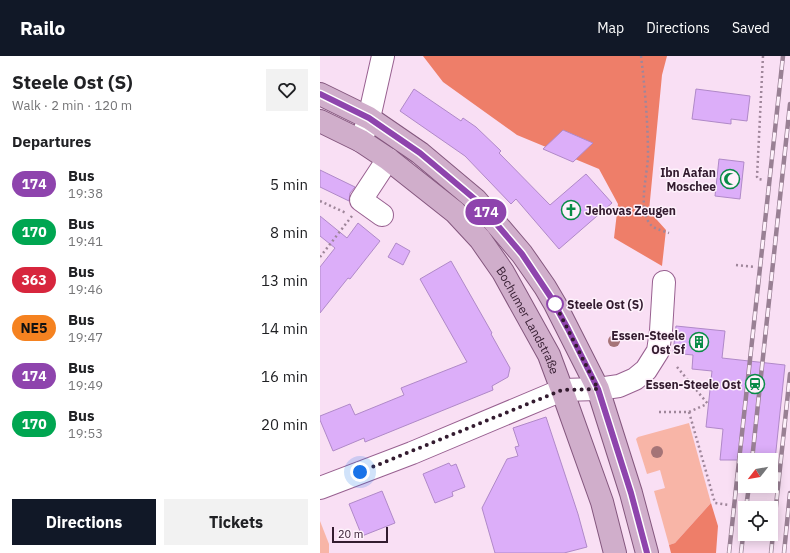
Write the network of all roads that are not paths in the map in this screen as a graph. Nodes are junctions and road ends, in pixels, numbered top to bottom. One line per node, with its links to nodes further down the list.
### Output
1 (383, 56): 3 (street)
2 (320, 94): 3 (main road)
3 (369, 118): 5 (street); 9 (main road)
4 (320, 121): 5 (main road, Bochumer Landstraße)
5 (361, 141): 6 (main road, Bochumer Landstraße)
6 (388, 159): 7 (street); 10 (main road, Bochumer Landstraße)
7 (382, 215)
8 (664, 282): 9 (street)
9 (598, 389): 10 (street); 13 (main road)
10 (562, 390): 11 (street); 12 (main road, Bochumer Landstraße)
11 (320, 488)
12 (615, 553)
13 (648, 553)

